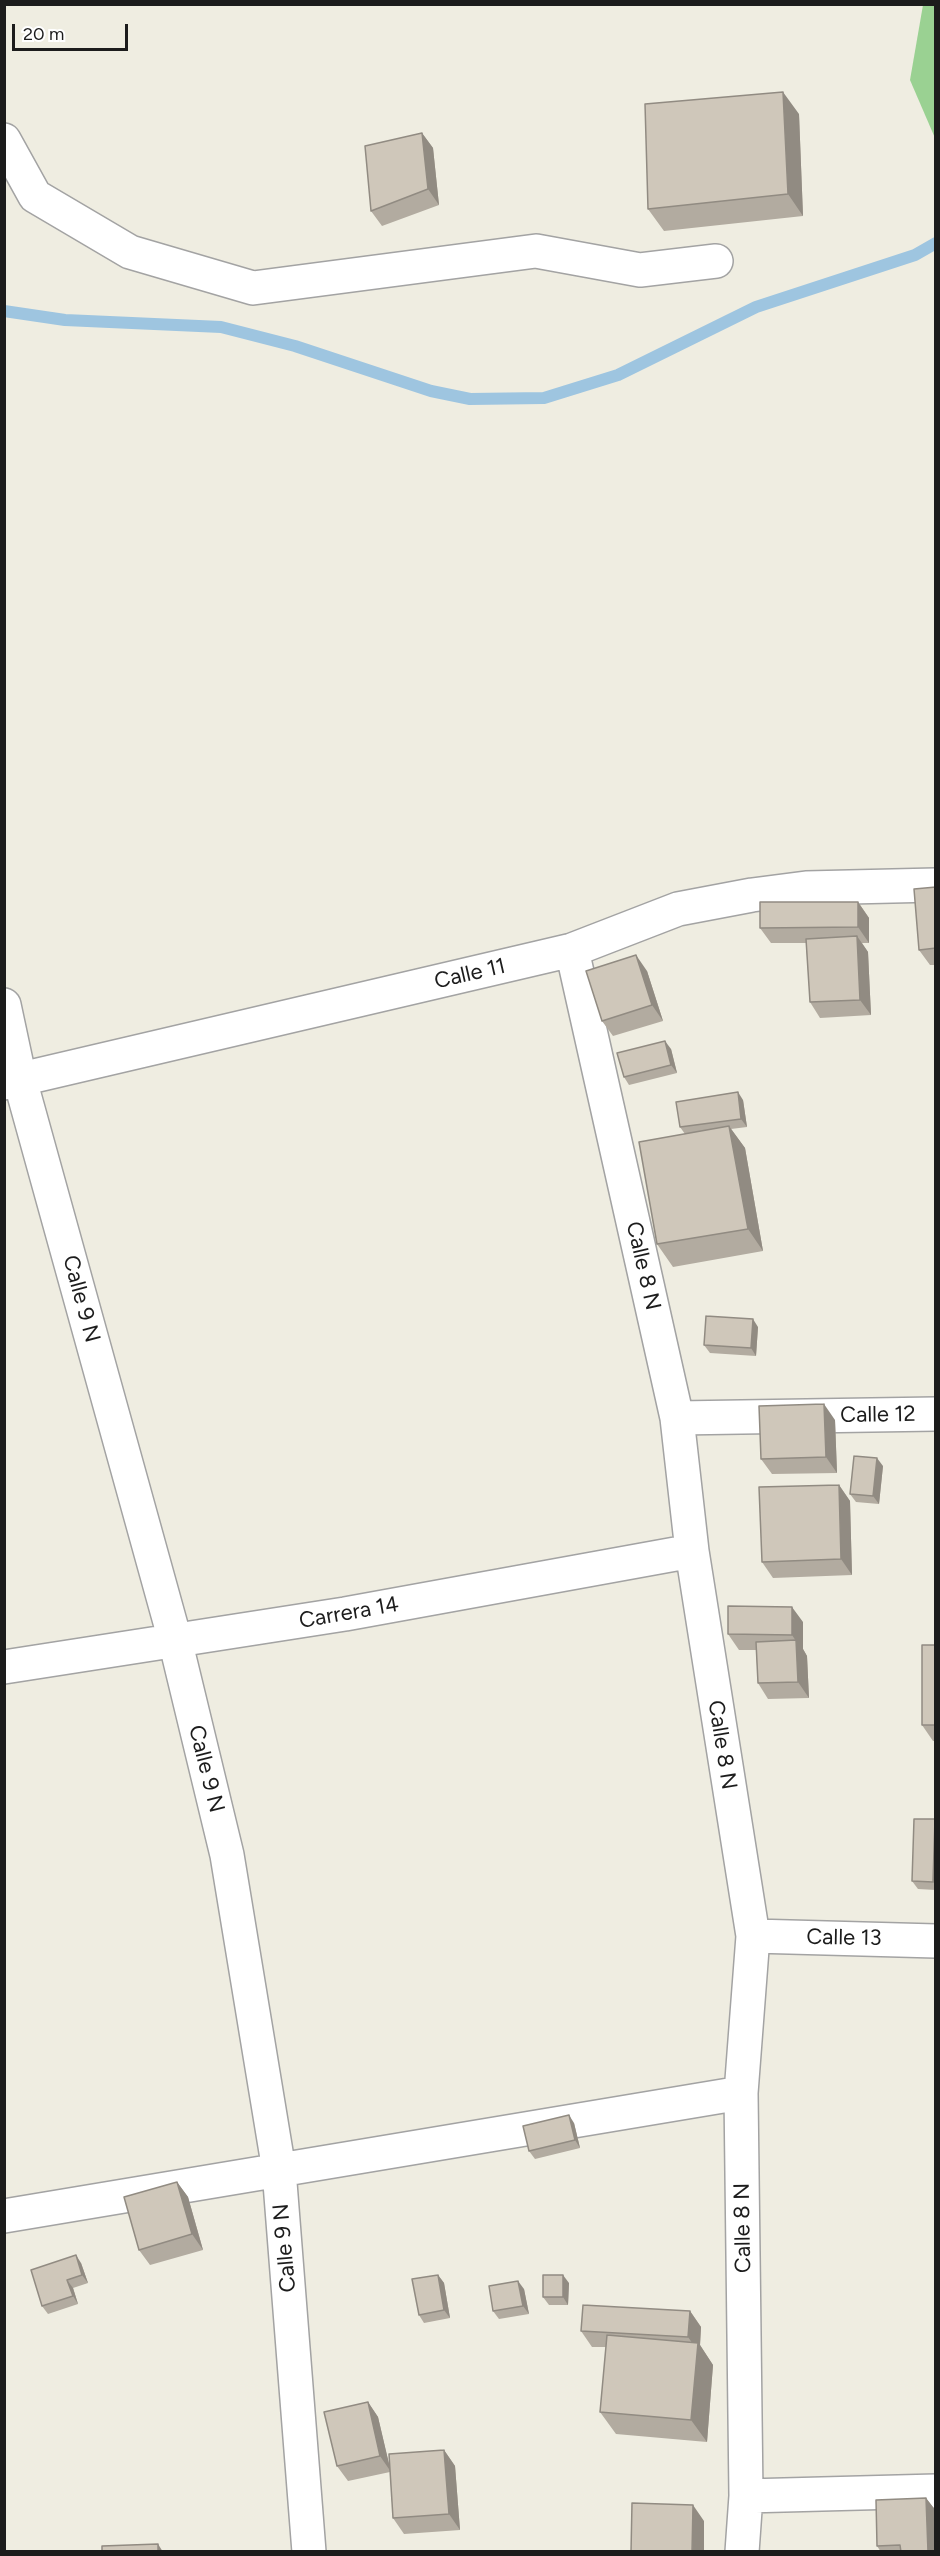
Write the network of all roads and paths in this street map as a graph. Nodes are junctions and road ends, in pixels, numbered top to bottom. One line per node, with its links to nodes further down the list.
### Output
1 (4, 140): 2 (street)
2 (716, 261)
3 (936, 885): 4 (street, Calle 11)
4 (572, 950): 6 (street, Calle 11); 8 (street, Calle 8 N)
5 (4, 1005): 6 (street, Calle 9 N)
6 (12, 1082): 10 (street, Calle 9 N)
7 (936, 1414): 8 (street, Calle 12)
8 (677, 1418): 9 (street, Calle 8 N)
9 (692, 1551): 10 (street, Carrera 14); 12 (street, Calle 8 N)
10 (175, 1640): 11 (street, Carrera 14); 15 (street, Calle 9 N)
11 (4, 1667)
12 (753, 1936): 13 (street, Calle 13); 14 (street, Calle 8 N)
13 (936, 1941)
14 (741, 2093): 15 (street); 18 (street, Calle 8 N)
15 (279, 2170): 16 (street); 19 (street, Calle 9 N)
16 (4, 2216)
17 (936, 2491): 18 (street)
18 (746, 2496): 20 (street, Calle 8 N)
19 (309, 2552)
20 (742, 2552)

